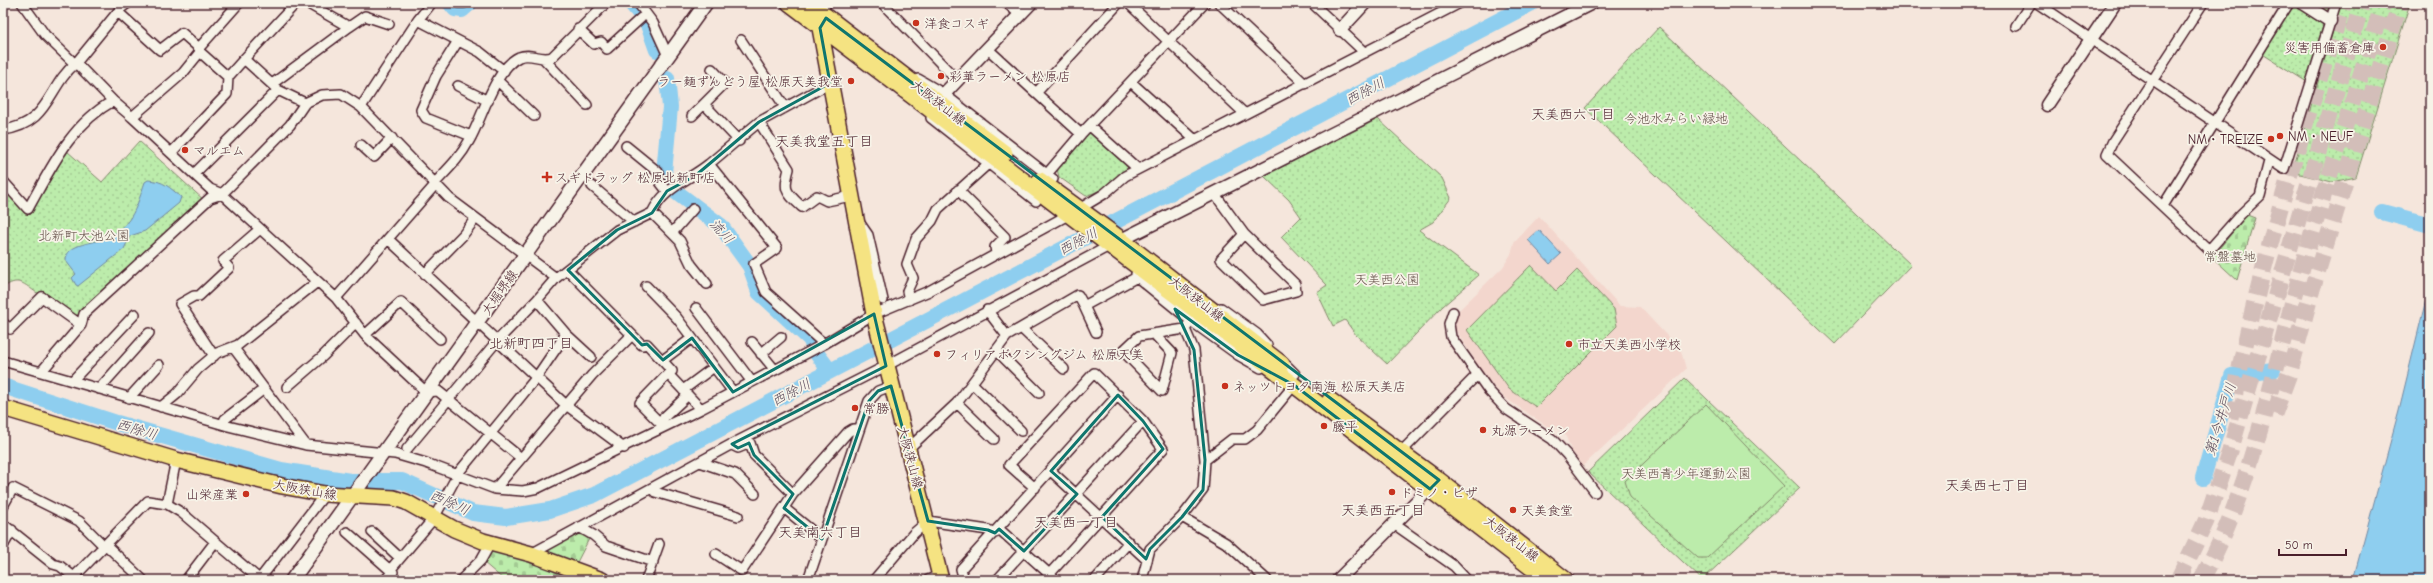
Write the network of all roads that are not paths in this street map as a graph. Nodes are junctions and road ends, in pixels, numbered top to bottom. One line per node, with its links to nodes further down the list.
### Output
1 (22, 3): 52 (street)
2 (128, 3): 31 (street)
3 (239, 3): 47 (street)
4 (296, 3): 50 (street)
5 (308, 3): 39 (street)
6 (458, 3): 7 (street)
7 (464, 3)
8 (606, 3): 40 (street)
9 (638, 3): 49 (street)
10 (706, 3): 49 (main road, 大堀堺線)
11 (789, 3): 32 (main road, 大阪狭山線)
12 (883, 3): 57 (street)
13 (1007, 3): 33 (street)
14 (1031, 3): 33 (street)
15 (1118, 3): 65 (street)
16 (1128, 3): 45 (street)
17 (1205, 3): 45 (street)
18 (1219, 3): 62 (street)
19 (1312, 3): 41 (street)
20 (1366, 3): 41 (street)
21 (1460, 3): 48 (street)
22 (1592, 3): 102 (street)
23 (2031, 3): 38 (street)
24 (2037, 3): 43 (street)
25 (2115, 3): 43 (street)
26 (2203, 3): 59 (street)
27 (2289, 3): 81 (street)
28 (2302, 3): 36 (street)
29 (2336, 3): 36 (street)
30 (430, 4): 35 (street)
31 (118, 12): 47 (street); 52 (street)
32 (820, 13): 55 (main road, 大阪狭山線); 60 (main road, 大阪狭山線); 75 (main road, 大阪狭山線)
33 (1020, 15): 46 (street)
34 (641, 18): 40 (street)
35 (418, 20): 44 (street); 73 (street)
36 (2330, 21): 92 (street)
37 (389, 24): 39 (street)
38 (2016, 26)
39 (349, 27): 64 (street)
40 (578, 29): 51 (street)
41 (1340, 30): 48 (street)
42 (741, 40): 74 (street)
43 (2091, 40): 59 (street); 72 (street)
44 (458, 41): 54 (street); 85 (street)
45 (1169, 41): 61 (street); 76 (street)
46 (988, 49): 57 (street); 65 (street)
47 (200, 50): 56 (street); 79 (street)
48 (1365, 53): 62 (street)
49 (668, 56): 119 (main road, 大堀堺線)
50 (244, 59): 56 (street); 64 (street)
51 (544, 59): 54 (street); 71 (street)
52 (76, 63): 67 (street); 83 (street)
53 (712, 70): 70 (street)
54 (504, 71): 58 (street)
55 (906, 76): 66 (street); 109 (main road, 大阪狭山線)
56 (228, 77): 91 (street)
57 (958, 80): 66 (street)
58 (498, 81): 68 (street); 77 (street)
59 (2152, 81): 81 (street); 106 (street)
60 (830, 82): 74 (street); 104 (main road, 大阪狭山線)
61 (1131, 82): 82 (street); 87 (street)
62 (1305, 84): 76 (street)
63 (458, 86): 68 (street)
64 (275, 87): 69 (street); 96 (street)
65 (1037, 92): 84 (street)
66 (944, 94): 84 (street)
67 (113, 101): 79 (street); 97 (street)
68 (488, 101): 85 (street)
69 (305, 103): 73 (street); 103 (street)
70 (704, 104): 78 (street); 88 (street)
71 (587, 105)
72 (2047, 105)
73 (361, 107): 86 (street)
74 (785, 107): 80 (street)
75 (930, 109): 94 (street); 109 (main road, 大阪狭山線)
76 (1245, 114): 87 (street)
77 (534, 116)
78 (692, 116)
79 (132, 117): 91 (street)
80 (759, 122): 88 (street); 104 (street)
81 (2214, 123): 92 (street); 106 (street)
82 (1090, 126): 84 (street); 95 (street)
83 (3, 130)
84 (1081, 134)
85 (471, 136): 98 (street)
86 (392, 138): 89 (street); 98 (street)
87 (1194, 139): 95 (street)
88 (739, 141): 93 (street)
89 (361, 145)
90 (626, 146): 101 (street)
91 (171, 153): 96 (street)
92 (2269, 161): 106 (street)
93 (709, 164): 101 (street); 156 (street)
94 (988, 164): 100 (street); 105 (street)
95 (1138, 169): 109 (street)
96 (194, 174): 103 (street)
97 (3, 182)
98 (434, 184): 111 (street); 116 (street)
99 (592, 186): 112 (street)
100 (958, 190): 118 (street); 130 (street)
101 (667, 191): 108 (street)
102 (1214, 193): 115 (street); 117 (street)
103 (222, 194): 113 (street); 140 (street)
104 (851, 196): 110 (main road, 大阪狭山線)
105 (1036, 200)
106 (2163, 206)
107 (693, 208): 114 (street)
108 (652, 213): 112 (street); 114 (street)
109 (1076, 213): 117 (main road, 大阪狭山線); 118 (street)
110 (855, 217): 129 (street); 136 (main road, 大阪狭山線)
111 (475, 219): 119 (street); 122 (street)
112 (634, 222): 121 (street)
113 (260, 229): 124 (street); 160 (street)
114 (672, 233): 125 (street)
115 (1244, 234): 115 (street)
116 (388, 239): 122 (street); 127 (street)
117 (1112, 241): 133 (street); 173 (main road, 大阪狭山線)
118 (996, 253): 130 (street)
119 (526, 254): 123 (street); 138 (main road, 大堀堺線)
120 (1151, 255): 173 (street)
121 (568, 270): 123 (street); 148 (street)
122 (425, 274): 138 (street)
123 (556, 278): 128 (street)
124 (317, 282): 127 (street); 157 (street)
125 (707, 284)
126 (646, 286): 152 (street)
127 (336, 298): 139 (street)
128 (537, 300): 146 (street); 154 (street)
129 (883, 300)
130 (909, 300): 136 (street)
131 (1084, 306): 137 (street); 141 (street); 144 (street)
132 (696, 308): 175 (street)
133 (987, 310): 150 (street); 164 (street)
134 (1453, 312): 171 (street)
135 (135, 314): 174 (street)
136 (874, 317): 156 (street); 164 (main road, 大阪狭山線)
137 (1192, 321): 143 (street); 173 (street)
138 (478, 322): 154 (street); 181 (main road, 大堀堺線)
139 (356, 323): 149 (street); 178 (street)
140 (81, 326): 142 (street); 169 (street)
141 (1021, 328): 150 (street); 167 (street)
142 (5, 329)
143 (1184, 329): 147 (street); 208 (street)
144 (1096, 332)
145 (149, 334): 179 (street)
146 (566, 334): 161 (street); 172 (street)
147 (1154, 334): 147 (street)
148 (632, 335): 162 (street); 189 (street)
149 (365, 336): 153 (street); 181 (street)
150 (1007, 336): 158 (street)
151 (781, 337): 159 (street)
152 (692, 338): 162 (street); 166 (street)
153 (440, 339)
154 (497, 341): 172 (street); 187 (street)
155 (752, 342): 159 (street)
156 (824, 345): 168 (street)
157 (232, 347): 160 (street); 180 (street)
158 (997, 351): 176 (street); 184 (street)
159 (761, 354): 168 (street)
160 (214, 356): 190 (street)
161 (591, 357)
162 (662, 360): 170 (street)
163 (3, 361): 169 (street)
164 (886, 363): 177 (main road, 大阪狭山線); 199 (street)
165 (159, 365): 186 (street)
166 (714, 367): 182 (street); 183 (street)
167 (1064, 369)
168 (775, 370): 175 (street)
169 (41, 372): 174 (street)
170 (668, 374): 182 (street); 182 (street)
171 (1477, 375): 204 (street); 217 (street)
172 (536, 378): 189 (street); 197 (street)
173 (1294, 380): 204 (main road, 大阪狭山線); 208 (street); 212 (main road, 大阪狭山線)
174 (72, 381): 179 (street)
175 (752, 382): 183 (street)
176 (973, 384): 188 (street); 196 (street)
177 (891, 386): 195 (street); 202 (main road, 大阪狭山線)
178 (287, 387)
179 (99, 389): 186 (street)
180 (264, 390): 194 (street); 200 (street)
181 (426, 392): 187 (street); 205 (main road, 大堀堺線)
182 (686, 392): 192 (street)
183 (733, 392): 192 (street)
184 (1039, 393)
185 (1118, 395): 193 (street); 210 (street); 214 (street)
186 (129, 398): 190 (street)
187 (448, 399): 197 (street); 203 (street)
188 (958, 402): 198 (street); 202 (street)
189 (566, 405): 201 (street); 206 (street)
190 (161, 407): 194 (street)
191 (3, 408): 207 (main road, 大阪狭山線)
192 (701, 409): 201 (street)
193 (1143, 421): 221 (street); 227 (street)
194 (223, 424): 200 (street)
195 (858, 429): 220 (street); 237 (street)
196 (1021, 431)
197 (490, 433): 206 (street); 211 (street)
198 (994, 439)
199 (732, 444): 209 (street); 220 (street)
200 (306, 445): 205 (street)
201 (624, 448): 215 (street)
202 (909, 448): 229 (main road, 大阪狭山線)
203 (407, 449)
204 (1401, 452): 212 (main road, 大阪狭山線)
205 (380, 456): 211 (street); 216 (main road, 大堀堺線)
206 (521, 458): 215 (street)
207 (176, 460): 218 (main road, 大阪狭山線); 222 (street)
208 (1204, 460): 228 (street)
209 (700, 462): 213 (street); 219 (street)
210 (1051, 471): 214 (street); 221 (street)
211 (456, 476): 215 (street); 225 (street)
212 (1434, 484): 231 (street); 271 (main road, 大阪狭山線); 272 (main road, 大阪狭山線)
213 (652, 488): 226 (street); 232 (street)
214 (1035, 488): 234 (street)
215 (495, 489)
216 (355, 492): 218 (main road, 大阪狭山線); 225 (main road, 大阪狭山線); 258 (main road, 大堀堺線)
217 (1595, 492)
218 (325, 494): 257 (street)
219 (754, 494)
220 (793, 494): 224 (street)
221 (1077, 494): 227 (street); 244 (street)
222 (167, 504): 238 (street); 243 (street)
223 (3, 506): 243 (street)
224 (784, 508): 237 (street); 246 (street)
225 (435, 516): 240 (main road, 大阪狭山線); 247 (street)
226 (738, 516)
227 (1102, 517): 239 (street); 252 (street)
228 (1182, 517): 248 (street); 268 (street)
229 (928, 521): 234 (street); 251 (main road, 大阪狭山線); 264 (street)
230 (3, 524): 233 (street)
231 (1394, 524): 269 (street); 270 (street)
232 (579, 527): 245 (street); 249 (street)
233 (12, 530): 242 (street); 253 (street)
234 (997, 531): 244 (street); 265 (street)
235 (347, 532): 250 (street)
236 (372, 532): 247 (street)
237 (822, 539): 263 (street)
238 (215, 542): 256 (street); 257 (street)
239 (1129, 542): 248 (street); 254 (street)
240 (490, 544): 245 (main road, 大阪狭山線); 260 (street)
241 (659, 544): 249 (street)
242 (3, 546)
243 (105, 546): 253 (street); 255 (street)
244 (1024, 551): 252 (street); 266 (street)
245 (531, 554): 261 (main road, 大阪狭山線)
246 (716, 554)
247 (400, 558): 250 (street)
248 (1146, 559): 267 (street)
249 (653, 562): 262 (street)
250 (390, 570): 259 (street)
251 (936, 578)
252 (1050, 578)
253 (72, 579)
254 (1098, 579)
255 (143, 580)
256 (186, 580)
257 (259, 580)
258 (292, 580)
259 (385, 580)
260 (461, 580)
261 (602, 580)
262 (646, 580)
263 (808, 580)
264 (874, 580)
265 (964, 580)
266 (997, 580)
267 (1142, 580)
268 (1267, 580)
269 (1338, 580)
270 (1467, 580)
271 (1547, 580)
272 (1566, 580)

